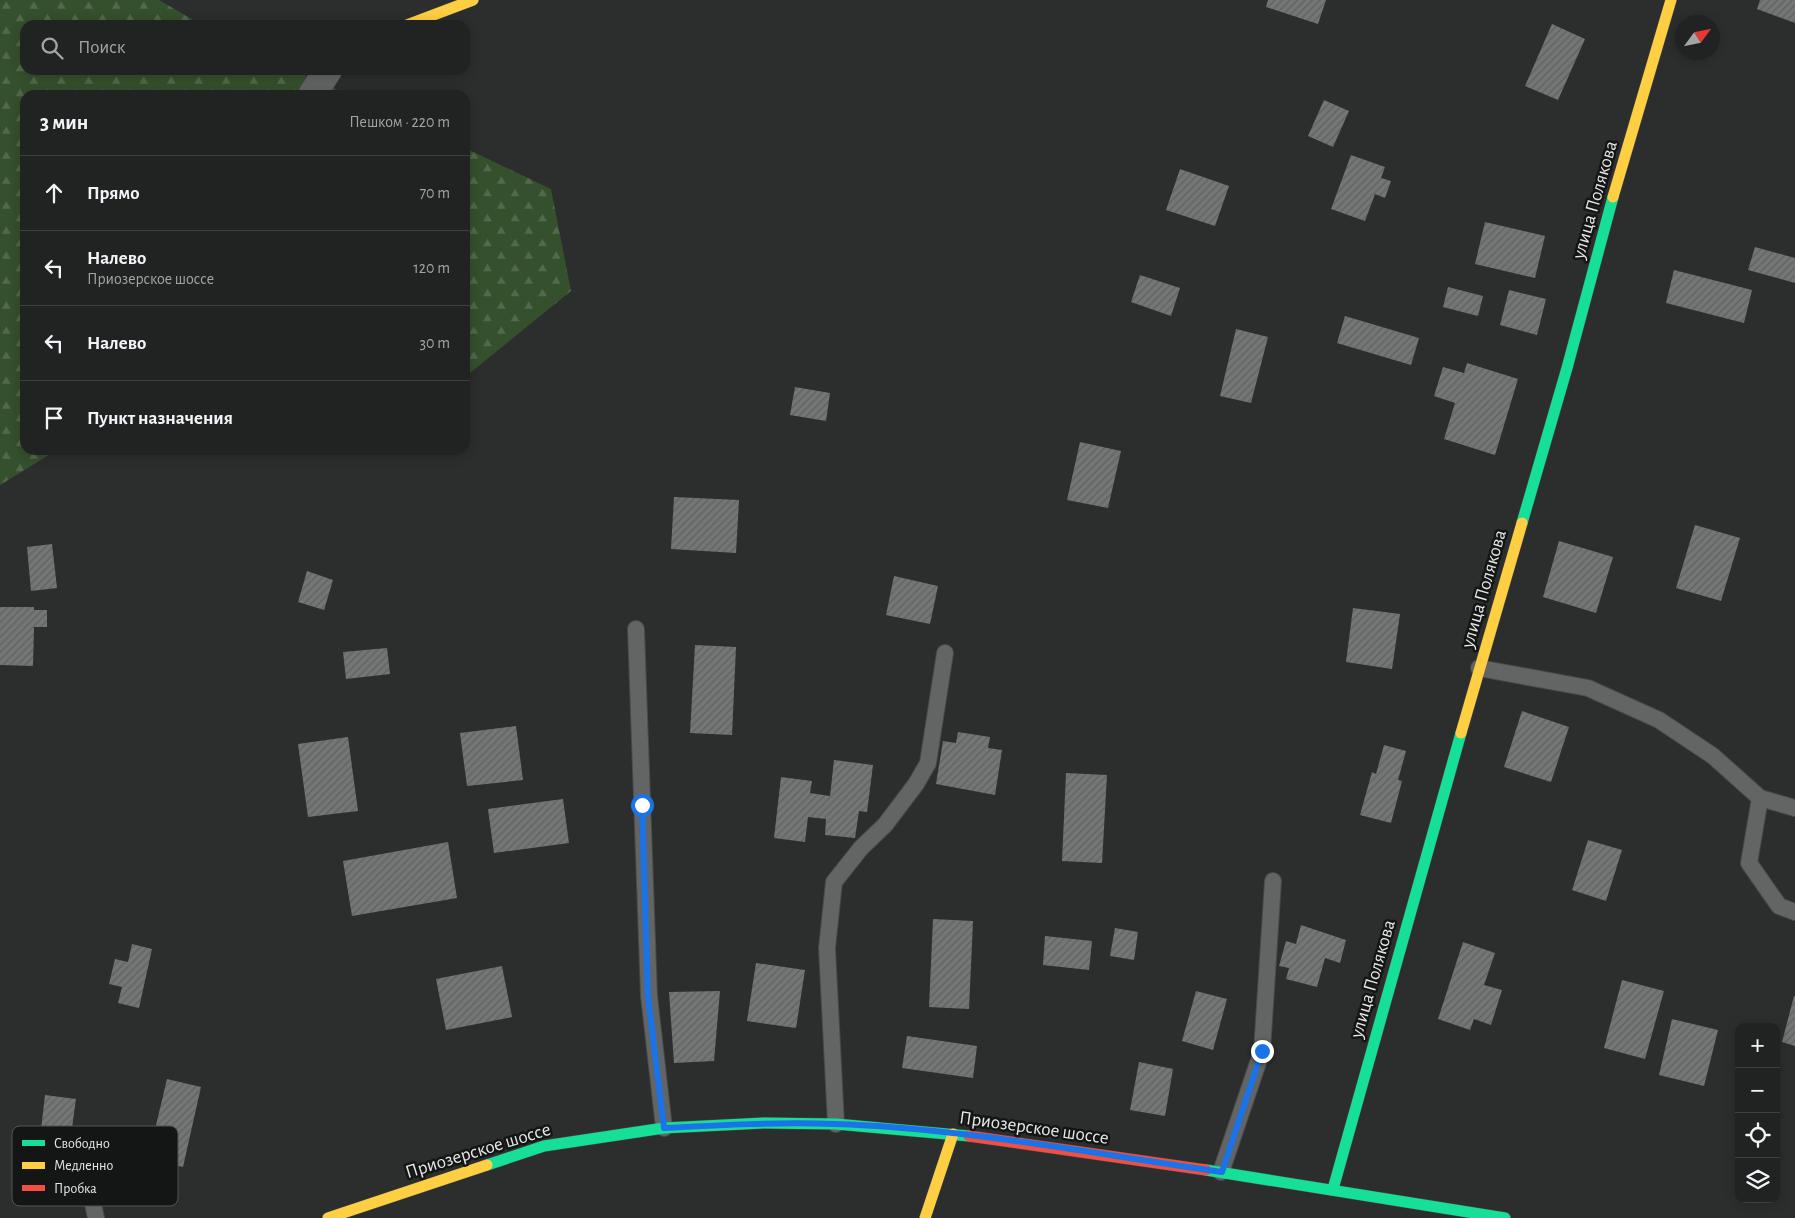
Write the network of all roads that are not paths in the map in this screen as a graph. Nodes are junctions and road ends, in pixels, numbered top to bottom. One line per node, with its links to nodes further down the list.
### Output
1 (1671, 0): 8 (street, улица Полякова)
2 (471, 1): 3 (street)
3 (420, 20)
4 (325, 75): 5 (street)
5 (315, 90)
6 (636, 629): 14 (lane)
7 (945, 653): 13 (lane)
8 (1478, 668): 9 (lane); 17 (street, улица Полякова)
9 (1760, 798): 10 (lane); 12 (lane)
10 (1795, 808)
11 (1273, 881): 16 (lane)
12 (1795, 912)
13 (836, 1124): 14 (street, Приозерское шоссе); 15 (street, Приозерское шоссе)
14 (664, 1128): 19 (street, Приозерское шоссе)
15 (953, 1134): 16 (street, Приозерское шоссе); 20 (street)
16 (1222, 1172): 17 (street, Приозерское шоссе)
17 (1333, 1190): 18 (street, Приозерское шоссе)
18 (1437, 1212): 21 (street, Приозерское шоссе)
19 (328, 1218)
20 (926, 1218)
21 (1505, 1218)

